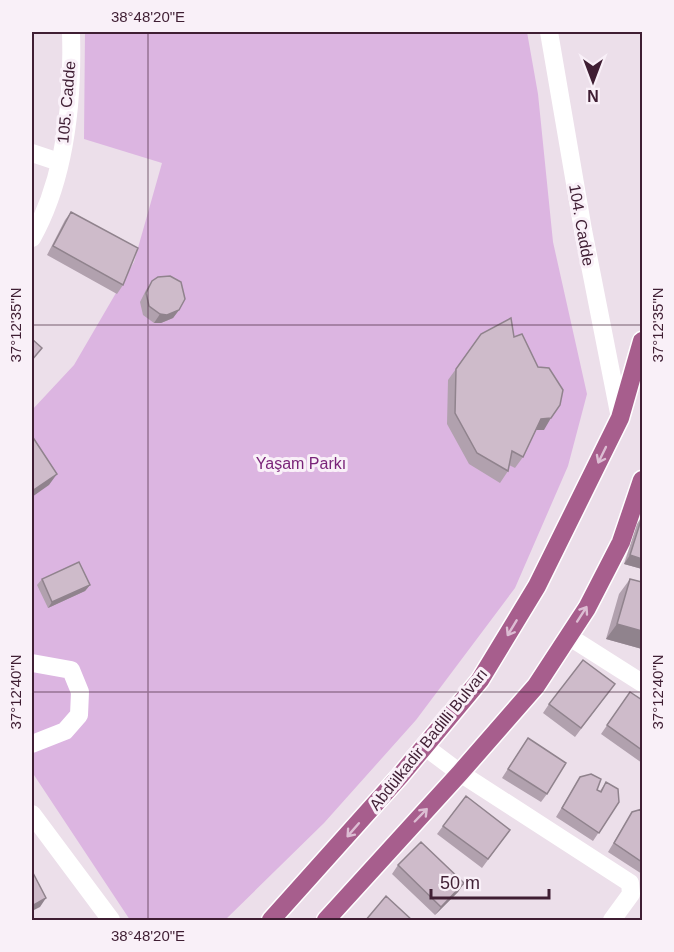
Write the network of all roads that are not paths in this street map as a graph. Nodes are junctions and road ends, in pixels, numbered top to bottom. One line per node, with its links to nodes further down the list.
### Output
1 (70, 32): 4 (street, 105. Cadde)
2 (549, 32): 7 (street, 104. Cadde)
3 (32, 153): 4 (street)
4 (59, 162): 5 (street, 105. Cadde)
5 (32, 238)
6 (642, 341): 7 (main road, Abdülkadir Badilli Bulvarı)
7 (620, 418): 13 (main road, Abdülkadir Badilli Bulvarı, one-way to 13)
8 (642, 480): 9 (main road, one-way to 8)
9 (568, 636): 11 (street); 14 (main road)
10 (32, 663): 12 (street)
11 (642, 683)
12 (32, 744)
13 (424, 746): 14 (street); 17 (main road, Abdülkadir Badilli Bulvarı, one-way to 17)
14 (460, 773): 18 (main road, one-way to 14); 19 (street)
15 (32, 814): 16 (street)
16 (111, 921)
17 (271, 921)
18 (326, 921)
19 (612, 921)

